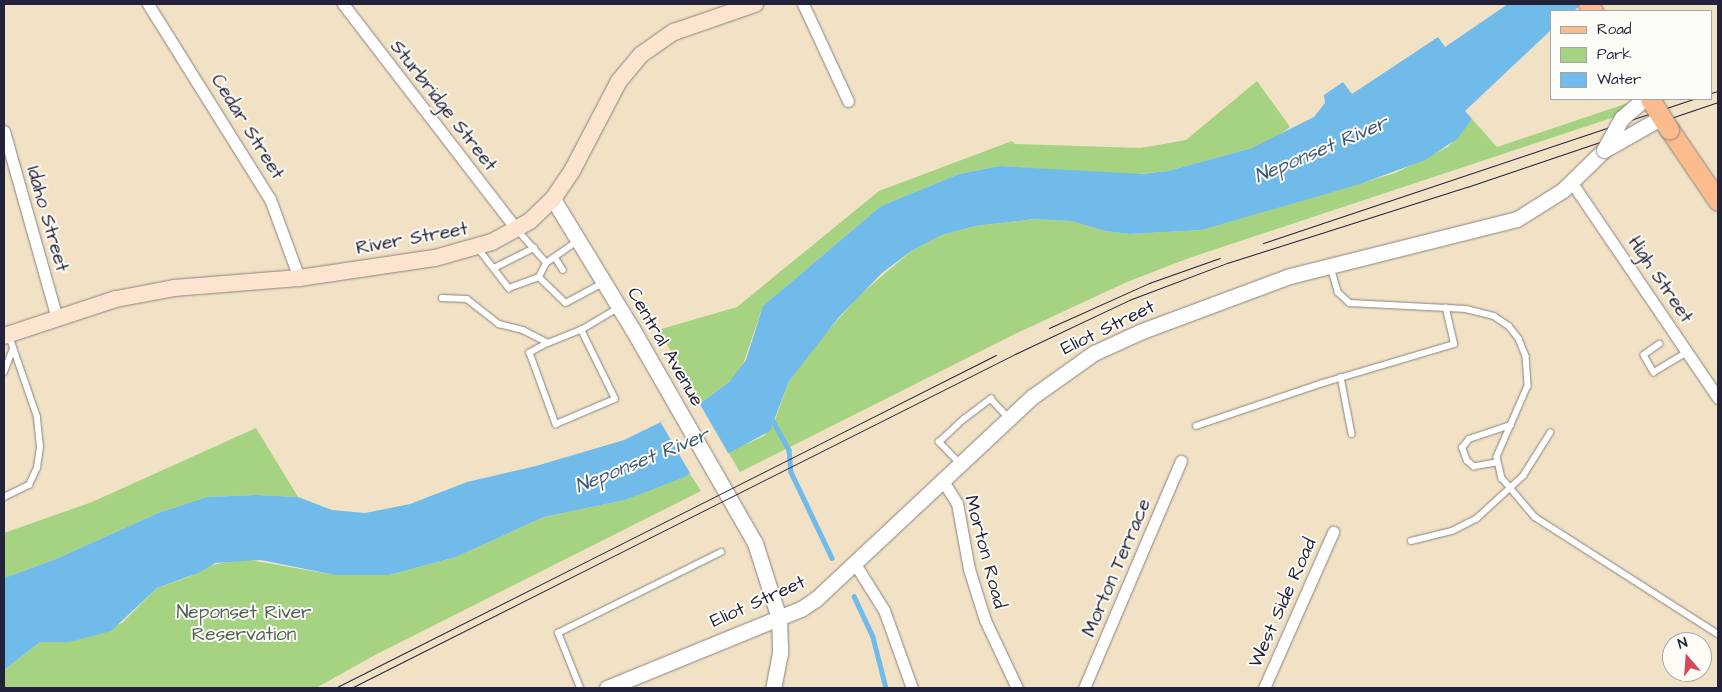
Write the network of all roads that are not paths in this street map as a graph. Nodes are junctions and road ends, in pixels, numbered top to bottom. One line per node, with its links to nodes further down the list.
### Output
1 (148, 4): 24 (street, Cedar Street)
2 (343, 4): 14 (street, Sturbridge Street)
3 (755, 4): 12 (main road, River Street)
4 (803, 4): 7 (street)
5 (1643, 100): 10 (street, Eliot Street, bridge)
6 (1651, 100): 8 (main road, bridge)
7 (848, 102)
8 (1665, 123): 10 (street, Eliot Street, bridge); 13 (main road)
9 (4, 131): 31 (street, Idaho Street)
10 (1604, 150): 11 (street, Eliot Street)
11 (1572, 183): 20 (street, Eliot Street); 36 (street, High Street)
12 (553, 199): 14 (main road, River Street); 15 (street, Central Avenue)
13 (1718, 201)
14 (516, 230): 16 (main road, River Street); 17 (lane)
15 (578, 240): 18 (lane); 25 (street, Central Avenue)
16 (478, 248): 21 (lane); 24 (main road, River Street)
17 (534, 248): 19 (lane); 21 (lane)
18 (555, 258): 19 (lane); 22 (lane)
19 (546, 263): 23 (lane)
20 (1330, 265): 30 (lane); 40 (street, Eliot Street)
21 (494, 268): 23 (lane)
22 (563, 270)
23 (539, 277): 27 (lane)
24 (299, 278): 31 (main road, River Street)
25 (605, 283): 27 (lane); 29 (street, Central Avenue)
26 (574, 289): 27 (lane)
27 (579, 296)
28 (442, 298): 34 (lane)
29 (620, 307): 32 (lane); 55 (street, Central Avenue)
30 (1446, 308): 38 (lane); 41 (lane)
31 (57, 318): 33 (main road, River Street)
32 (581, 330): 34 (lane); 34 (lane)
33 (8, 340): 37 (lane); 50 (lane)
34 (548, 343)
35 (1660, 344): 36 (lane)
36 (1687, 352): 39 (street, High Street)
37 (4, 372)
38 (1341, 377): 42 (lane); 44 (lane)
39 (1718, 398)
40 (1009, 418): 47 (street, Eliot Street); 47 (lane)
41 (1512, 425): 46 (lane); 46 (lane)
42 (1196, 426)
43 (1550, 433): 49 (lane)
44 (1352, 434)
45 (1182, 461): 62 (street, Morton Terrace)
46 (1496, 463): 49 (lane)
47 (960, 464): 48 (street, Eliot Street)
48 (942, 481): 54 (street, Eliot Street); 61 (street, Morton Road)
49 (1510, 489): 52 (lane); 56 (lane)
50 (4, 497)
51 (1333, 532): 63 (street, West Side Road)
52 (1411, 541)
53 (721, 552): 57 (lane)
54 (855, 564): 55 (street, Eliot Street); 60 (street)
55 (779, 618): 58 (street, Eliot Street); 59 (street, Central Avenue)
56 (1718, 634)
57 (580, 688)
58 (607, 688)
59 (774, 688)
60 (912, 688)
61 (1017, 688)
62 (1084, 688)
63 (1264, 688)

